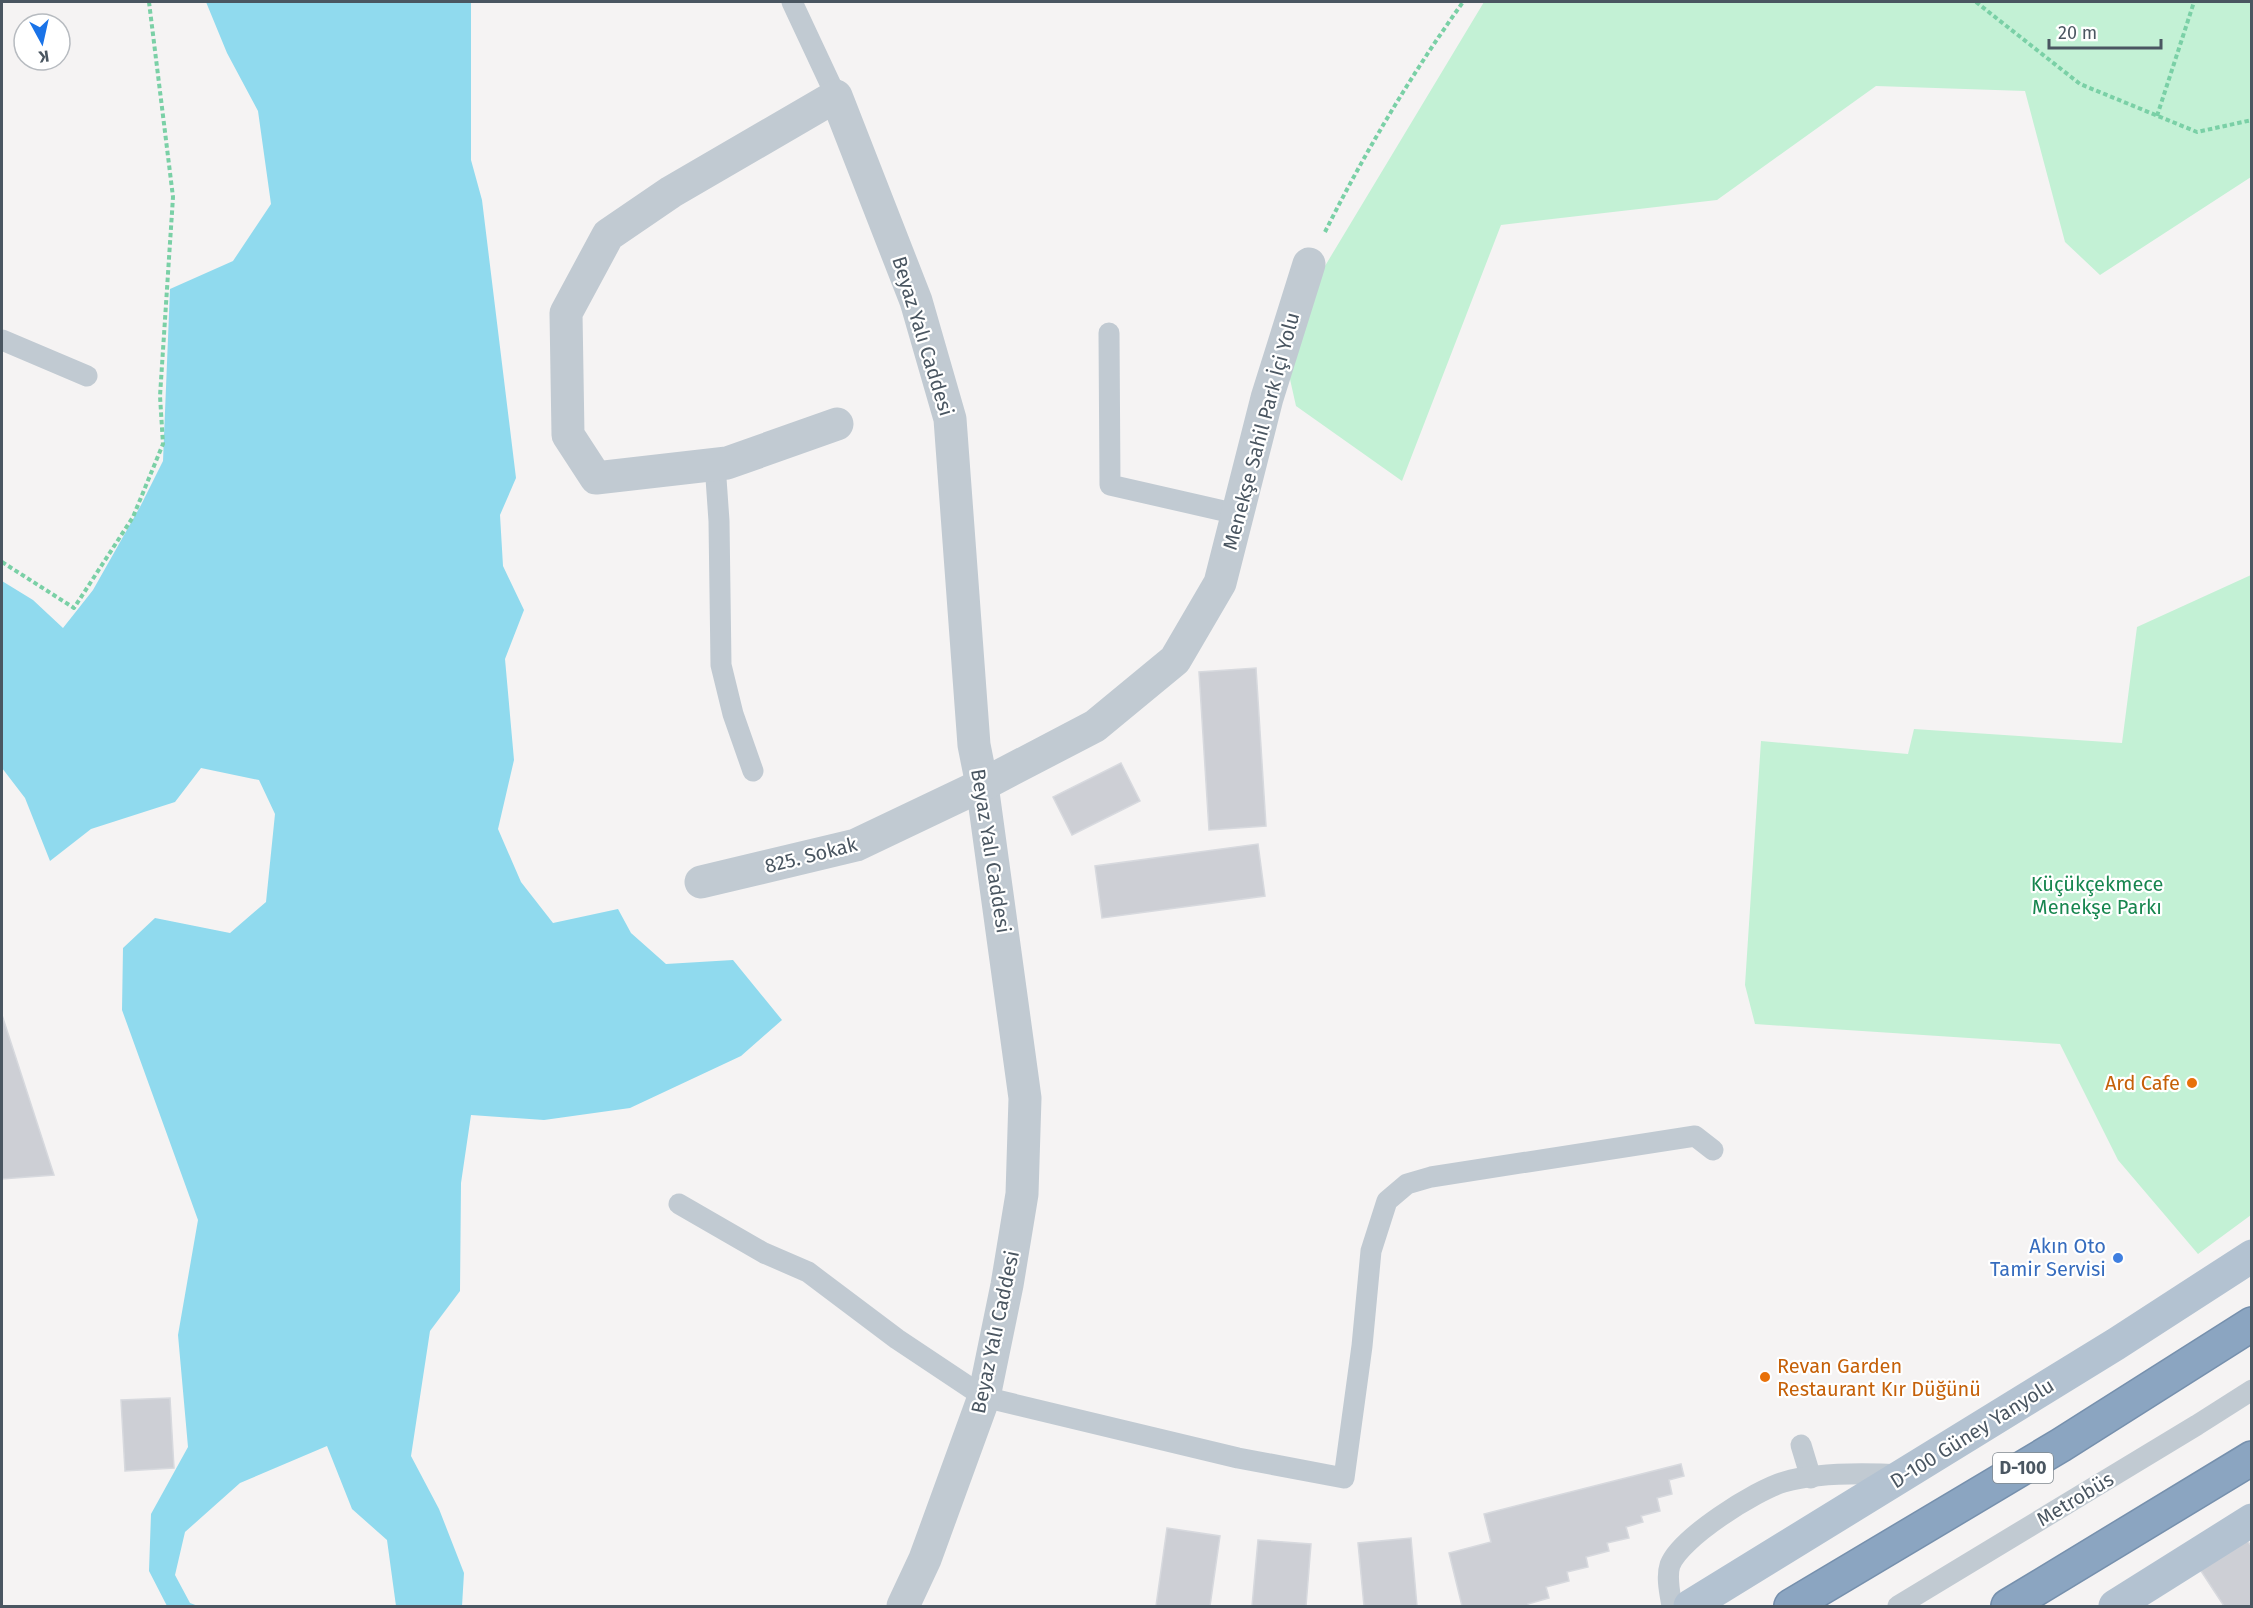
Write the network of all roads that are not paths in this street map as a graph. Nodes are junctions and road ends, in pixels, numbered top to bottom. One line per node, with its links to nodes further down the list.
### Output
1 (792, 2): 2 (lane)
2 (836, 96): 8 (street); 11 (street, Beyaz Yalı Caddesi)
3 (1309, 264): 9 (street, Menekşe Sahil Park İçi Yolu)
4 (1109, 333): 9 (lane)
5 (2, 340): 6 (lane)
6 (87, 376)
7 (837, 424): 8 (street)
8 (715, 464): 10 (lane)
9 (1238, 514): 11 (street, Menekşe Sahil Park İçi Yolu)
10 (753, 771)
11 (982, 785): 12 (street, 825. Sokak); 18 (street, Beyaz Yalı Caddesi)
12 (700, 882)
13 (1713, 1150): 18 (lane)
14 (679, 1204): 18 (lane)
15 (2252, 1256): 21 (main road, D-100 Güney Yanyolu)
16 (2252, 1324): 27 (highway, D-100)
17 (2252, 1390): 28 (lane, Metrobüs)
18 (984, 1397): 24 (street, Beyaz Yalı Caddesi)
19 (1801, 1445): 22 (lane)
20 (2252, 1458): 29 (highway)
21 (1903, 1475): 22 (lane); 26 (main road, D-100 Güney Yanyolu)
22 (1811, 1478): 25 (lane)
23 (2252, 1520): 30 (main road)
24 (903, 1606)
25 (1672, 1606)
26 (1690, 1606)
27 (1791, 1606)
28 (1898, 1606)
29 (2008, 1606)
30 (2115, 1606)

